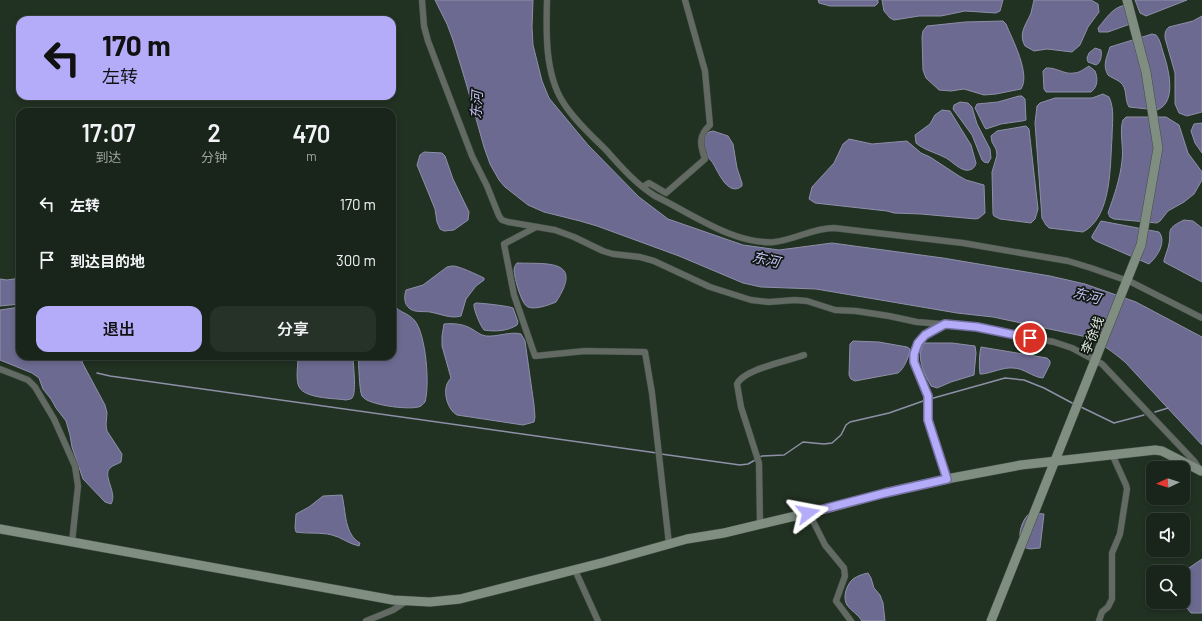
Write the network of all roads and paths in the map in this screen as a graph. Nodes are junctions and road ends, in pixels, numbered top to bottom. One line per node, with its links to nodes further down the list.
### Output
1 (422, 0): 6 (street)
2 (547, 0): 5 (street)
3 (685, 0): 5 (street)
4 (1127, 0): 24 (street, 李徐线)
5 (643, 187): 7 (street)
6 (536, 227): 8 (street); 18 (street)
7 (1202, 318)
8 (945, 324): 12 (street); 13 (street)
9 (804, 355): 15 (street)
10 (0, 369): 17 (street)
11 (1112, 454): 12 (street); 13 (street); 25 (street)
12 (1201, 472)
13 (947, 479): 14 (street)
14 (808, 513): 15 (street); 23 (street)
15 (760, 524): 18 (street)
16 (0, 529): 17 (street)
17 (72, 542): 20 (street)
18 (669, 544): 19 (street)
19 (575, 570): 20 (street); 22 (street)
20 (405, 602): 21 (street)
21 (366, 621)
22 (598, 621)
23 (851, 621)
24 (991, 621)
25 (1099, 621)

